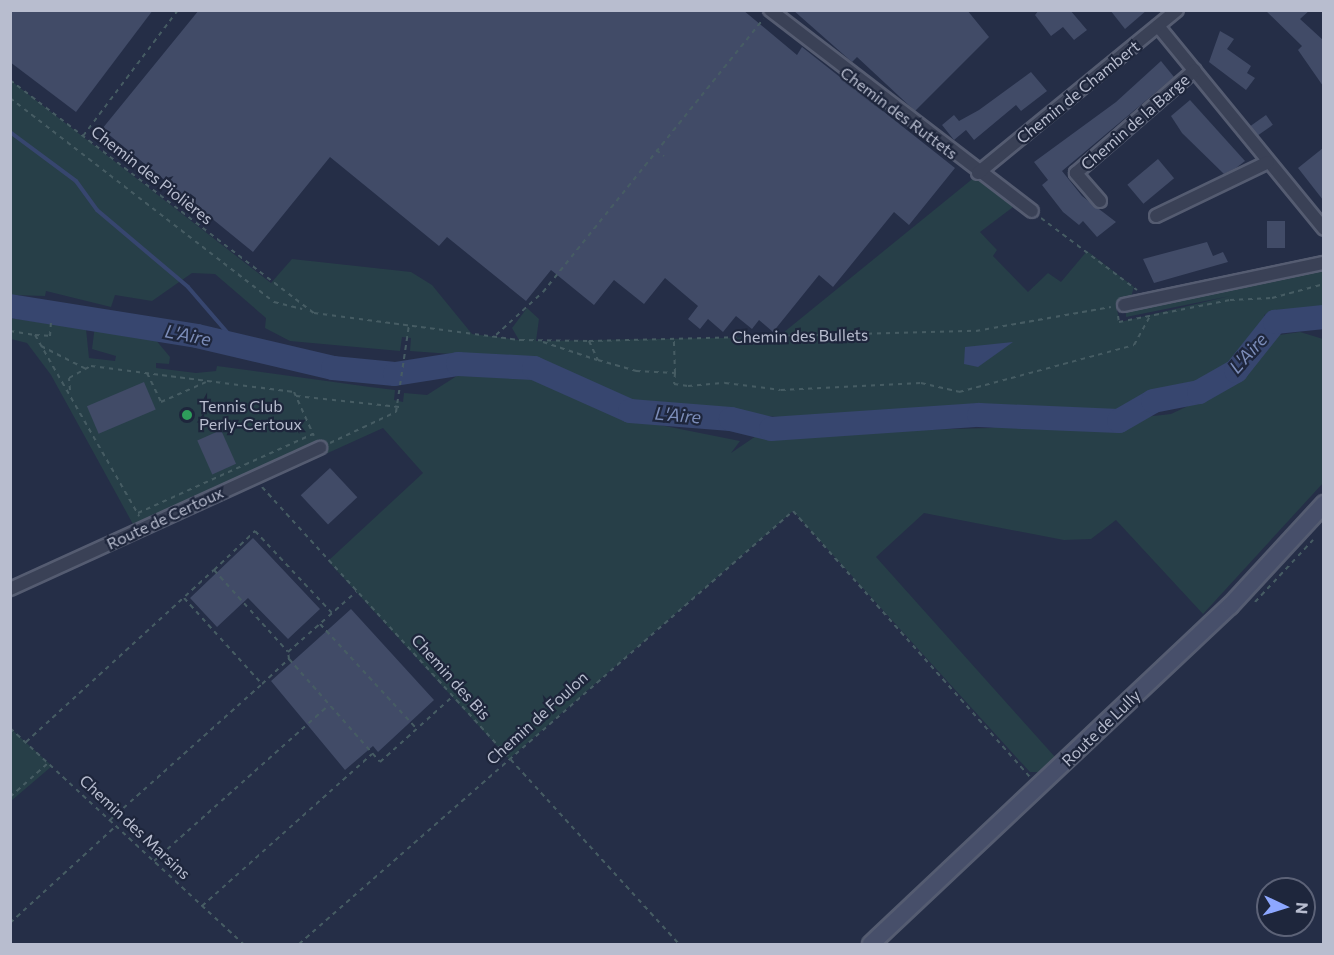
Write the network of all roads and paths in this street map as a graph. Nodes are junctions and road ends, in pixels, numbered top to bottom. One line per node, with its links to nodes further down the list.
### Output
1 (178, 10): 8 (path)
2 (1178, 10): 4 (street, Chemin de Chambert)
3 (769, 12): 9 (path); 12 (street, Chemin des Ruttets)
4 (1158, 26): 5 (street, Chemin de la Barge); 12 (street, Chemin de Chambert)
5 (1195, 70): 11 (street, Chemin de la Barge); 13 (street, Chemin de la Barge)
6 (10, 80): 8 (path, Chemin des Piolières)
7 (10, 98): 22 (path)
8 (83, 136): 19 (path, Chemin des Piolières)
9 (656, 150): 10 (path); 28 (path)
10 (664, 156)
11 (1268, 162): 15 (street); 16 (street, Chemin de la Barge)
12 (978, 173): 14 (street, Chemin des Ruttets)
13 (1100, 201)
14 (1032, 211): 20 (path)
15 (1156, 216)
16 (1323, 229)
17 (1323, 263): 20 (street)
18 (1323, 284): 23 (path)
19 (279, 290): 22 (path, Chemin des Bullets)
20 (1149, 299): 21 (street)
21 (1120, 305): 23 (path); 29 (path, Chemin des Bullets)
22 (305, 309): 25 (path, Chemin des Bullets)
23 (1150, 316): 36 (path)
24 (51, 322): 27 (path)
25 (409, 325): 28 (path, Chemin des Bullets); 40 (path)
26 (10, 331): 27 (path)
27 (35, 335): 32 (path)
28 (496, 335): 30 (path, Chemin des Bullets)
29 (674, 338): 31 (path, Chemin des Bullets); 36 (path)
30 (540, 341): 31 (path, Chemin des Bullets); 33 (path)
31 (590, 341): 33 (path)
32 (41, 346): 34 (path); 38 (path)
33 (598, 360): 36 (path)
34 (86, 369): 35 (path); 38 (path)
35 (147, 373): 37 (path); 37 (path)
36 (675, 373)
37 (208, 380): 39 (path)
38 (70, 390): 45 (path)
39 (296, 396): 40 (path); 41 (path)
40 (399, 407): 42 (path)
41 (313, 435): 42 (path); 45 (path)
42 (320, 448): 43 (street, Route de Certoux)
43 (256, 477): 46 (street, Route de Certoux); 49 (path, Chemin des Bis)
44 (1323, 504): 74 (main road, Route de Lully)
45 (137, 513): 46 (path)
46 (145, 528): 48 (street, Route de Certoux)
47 (214, 570): 50 (path); 51 (path); 53 (path)
48 (10, 589)
49 (356, 592): 51 (path); 56 (path, Chemin des Bis)
50 (184, 598): 55 (path); 60 (path)
51 (332, 613): 52 (path)
52 (320, 624): 53 (path); 59 (path)
53 (288, 652): 54 (path)
54 (289, 659): 55 (path); 57 (path)
55 (262, 684): 66 (path)
56 (452, 697): 59 (path); 62 (path, Chemin des Bis)
57 (329, 705): 61 (path); 68 (path)
58 (10, 728): 60 (path, Chemin des Marsins)
59 (417, 729): 61 (path)
60 (26, 742): 63 (path, Chemin des Marsins)
61 (372, 753): 69 (path)
62 (509, 759): 64 (path, Chemin de Foulon); 72 (path, Chemin de Foulon); 73 (path, Chemin des Bis)
63 (49, 763): 65 (path); 66 (path, Chemin des Marsins)
64 (1027, 773)
65 (10, 797)
66 (110, 820): 67 (path, Chemin des Marsins)
67 (116, 826): 68 (path, Chemin des Marsins); 70 (path)
68 (154, 861): 69 (path, Chemin des Marsins)
69 (202, 906): 71 (path, Chemin des Marsins)
70 (10, 923)
71 (243, 945)
72 (299, 945)
73 (679, 945)
74 (871, 945)

